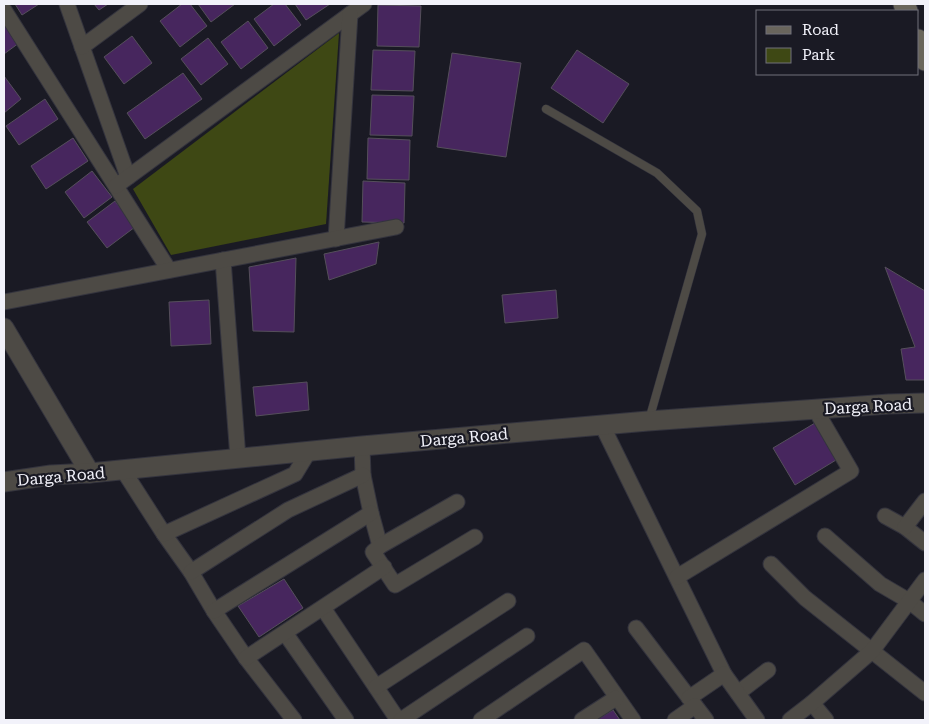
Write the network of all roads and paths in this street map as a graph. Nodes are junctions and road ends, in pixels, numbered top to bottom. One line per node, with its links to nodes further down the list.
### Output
1 (67, 4): 7 (street)
2 (140, 4): 7 (street)
3 (364, 4): 5 (street)
4 (4, 10): 10 (street)
5 (350, 14): 10 (street); 12 (street)
6 (919, 43): 8 (main road)
7 (82, 47): 10 (street)
8 (925, 60)
9 (546, 109): 19 (lane)
10 (122, 182): 14 (street)
11 (396, 227): 12 (street)
12 (336, 238): 13 (street)
13 (223, 260): 14 (street); 23 (street)
14 (169, 270): 15 (street)
15 (4, 302)
16 (4, 328): 25 (street)
17 (925, 403): 18 (street, Darga Road)
18 (815, 409): 19 (street, Darga Road); 41 (street)
19 (648, 421): 20 (street, Darga Road)
20 (602, 425): 21 (street, Darga Road); 41 (street)
21 (362, 446): 22 (street, Darga Road); 26 (street)
22 (309, 451): 23 (street, Darga Road); 33 (street)
23 (238, 458): 24 (street, Darga Road)
24 (122, 470): 25 (street, Darga Road); 33 (street)
25 (90, 473): 27 (street, Darga Road)
26 (363, 475): 30 (street); 40 (street)
27 (4, 482)
28 (925, 501): 32 (street)
29 (457, 502): 37 (street)
30 (371, 513): 37 (street); 46 (street)
31 (885, 516): 32 (street)
32 (905, 527): 36 (street)
33 (164, 534): 40 (street)
34 (826, 536): 44 (street)
35 (475, 537): 39 (street)
36 (925, 543)
37 (380, 546): 39 (street)
38 (771, 564): 51 (street)
39 (384, 568): 45 (street)
40 (191, 572): 46 (street)
41 (677, 577): 54 (street)
42 (925, 580): 44 (street)
43 (508, 601): 55 (street)
44 (909, 601): 47 (street); 51 (street)
45 (323, 608): 49 (street); 55 (street)
46 (214, 610): 52 (street)
47 (925, 614)
48 (636, 628): 59 (street)
49 (285, 633): 52 (street); 62 (street)
50 (527, 636): 63 (street)
51 (872, 651): 57 (street); 60 (street)
52 (246, 658): 61 (street)
53 (768, 670): 56 (street)
54 (724, 674): 56 (street); 59 (street)
55 (376, 687): 63 (street)
56 (738, 692): 69 (street)
57 (925, 693)
58 (616, 698): 64 (street); 65 (street); 66 (street)
59 (692, 702): 67 (street); 68 (street)
60 (812, 703): 70 (street); 71 (street)
61 (294, 720)
62 (346, 720)
63 (400, 720)
64 (481, 720)
65 (582, 720)
66 (633, 720)
67 (675, 720)
68 (706, 720)
69 (757, 720)
70 (790, 720)
71 (826, 720)

